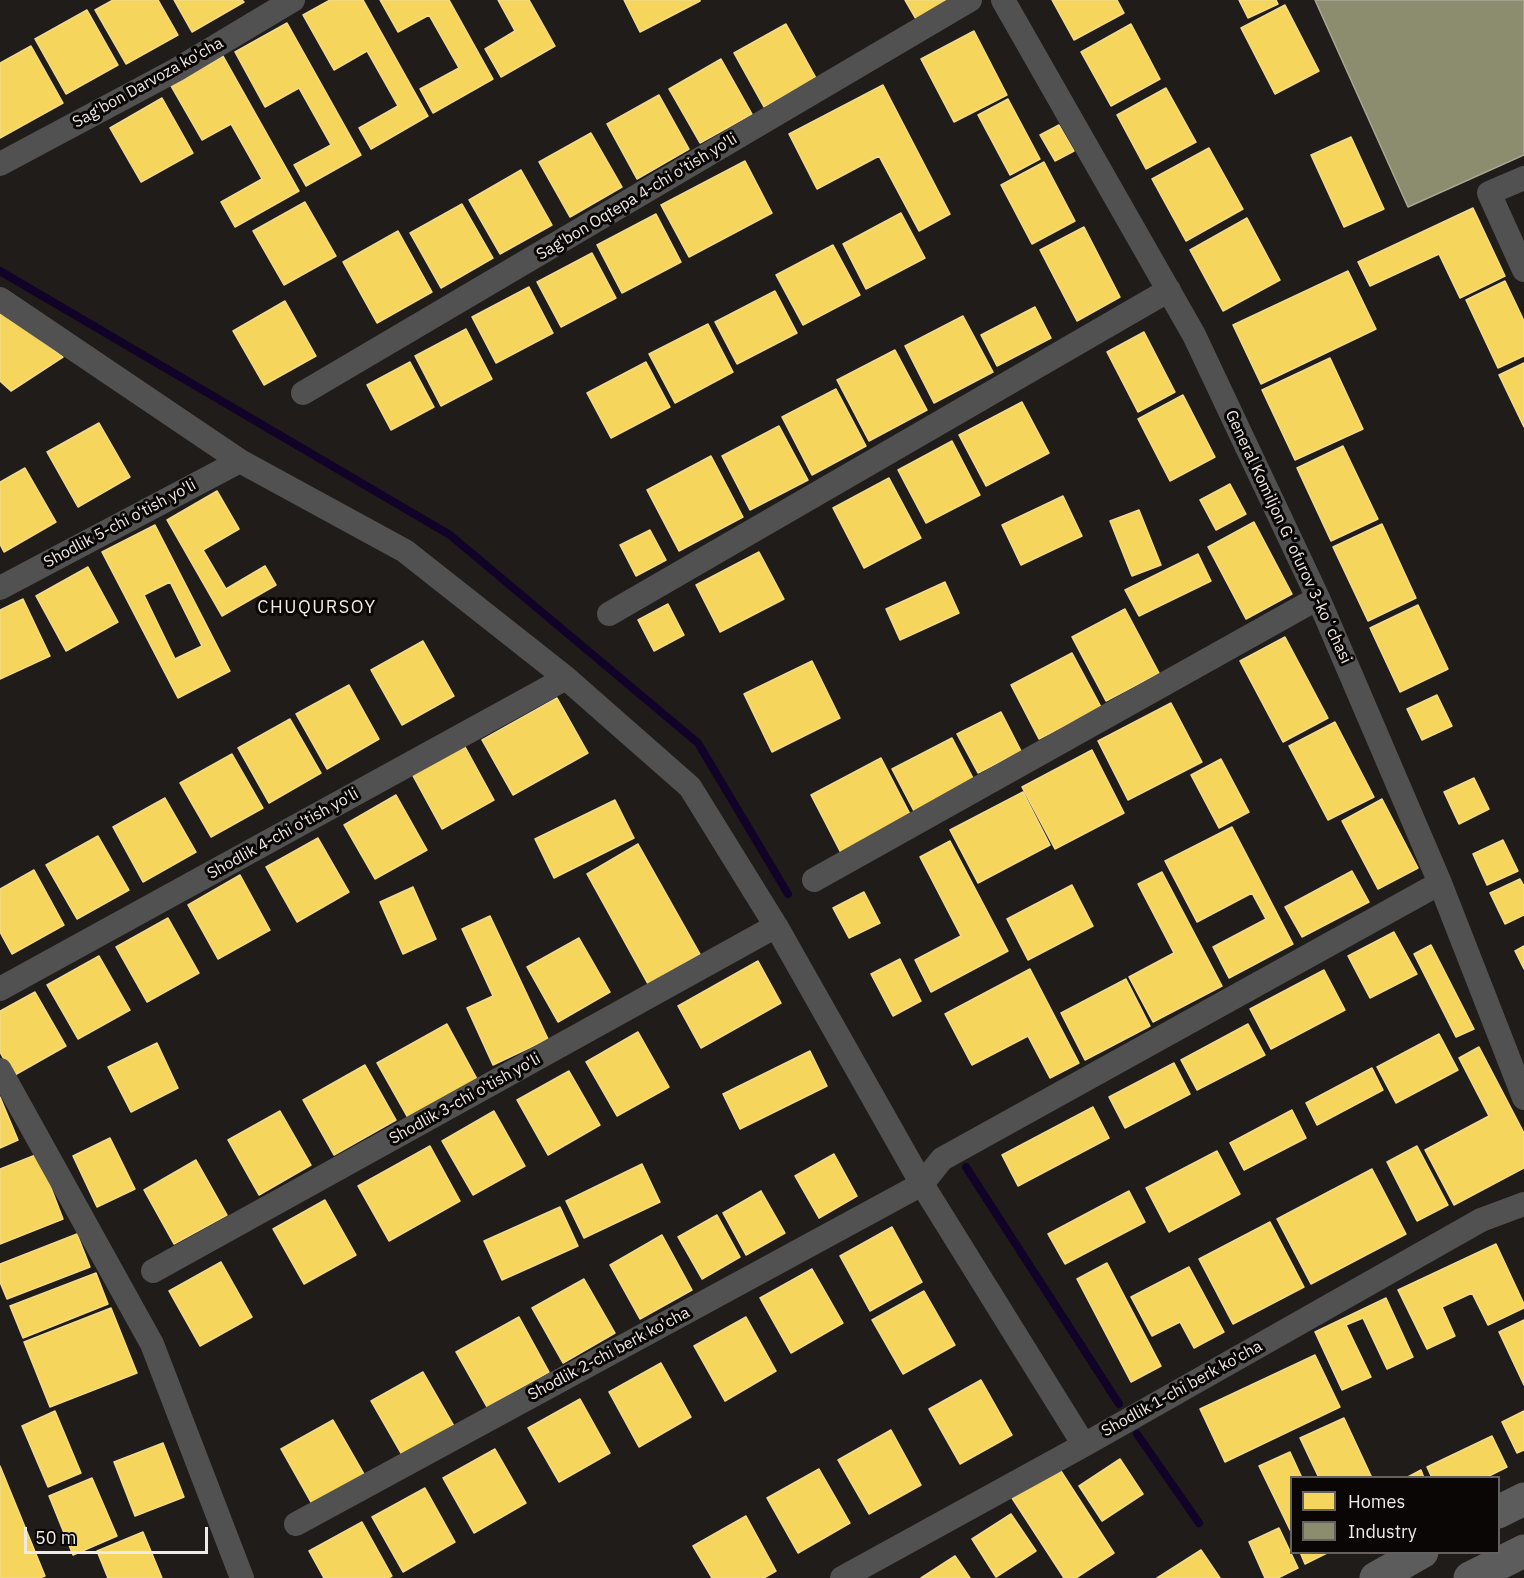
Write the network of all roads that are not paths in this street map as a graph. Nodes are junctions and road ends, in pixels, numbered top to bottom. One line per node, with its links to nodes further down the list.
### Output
1 (293, 0): 4 (street, Sag'bon Darvoza ko'cha)
2 (970, 0): 9 (street, Sag'bon Oqtepa 4-chi o'tish yo'li)
3 (1003, 0): 7 (street, General Komiljon Gʻofurov 3-koʻchasi)
4 (0, 164)
5 (1524, 178): 6 (street)
6 (1524, 270)
7 (1169, 290): 12 (street, General Komiljon Gʻofurov 3-koʻchasi); 13 (street)
8 (0, 299): 10 (street)
9 (303, 393)
10 (240, 461): 11 (street, Shodlik 5-chi o'tish yo'li); 14 (street)
11 (0, 588)
12 (1318, 598): 15 (street); 16 (street, General Komiljon Gʻofurov 3-koʻchasi)
13 (609, 614)
14 (566, 678): 17 (street); 18 (street, Shodlik 4-chi o'tish yo'li)
15 (814, 880)
16 (1440, 883): 20 (street, General Komiljon Gʻofurov 3-koʻchasi); 21 (street)
17 (776, 926): 21 (street); 23 (street, Shodlik 3-chi o'tish yo'li)
18 (0, 989)
19 (0, 1070): 30 (street)
20 (1524, 1098)
21 (922, 1184): 24 (street); 27 (street, Shodlik 2-chi berk ko'cha)
22 (1524, 1204): 24 (street, Shodlik 1-chi berk ko'cha)
23 (153, 1271)
24 (1084, 1445): 31 (street, Shodlik 1-chi berk ko'cha)
25 (1524, 1499): 26 (main road)
26 (1500, 1511)
27 (296, 1524)
28 (1524, 1551): 33 (main road)
29 (1418, 1554): 32 (main road)
30 (242, 1578)
31 (842, 1578)
32 (1376, 1578)
33 (1470, 1578)

